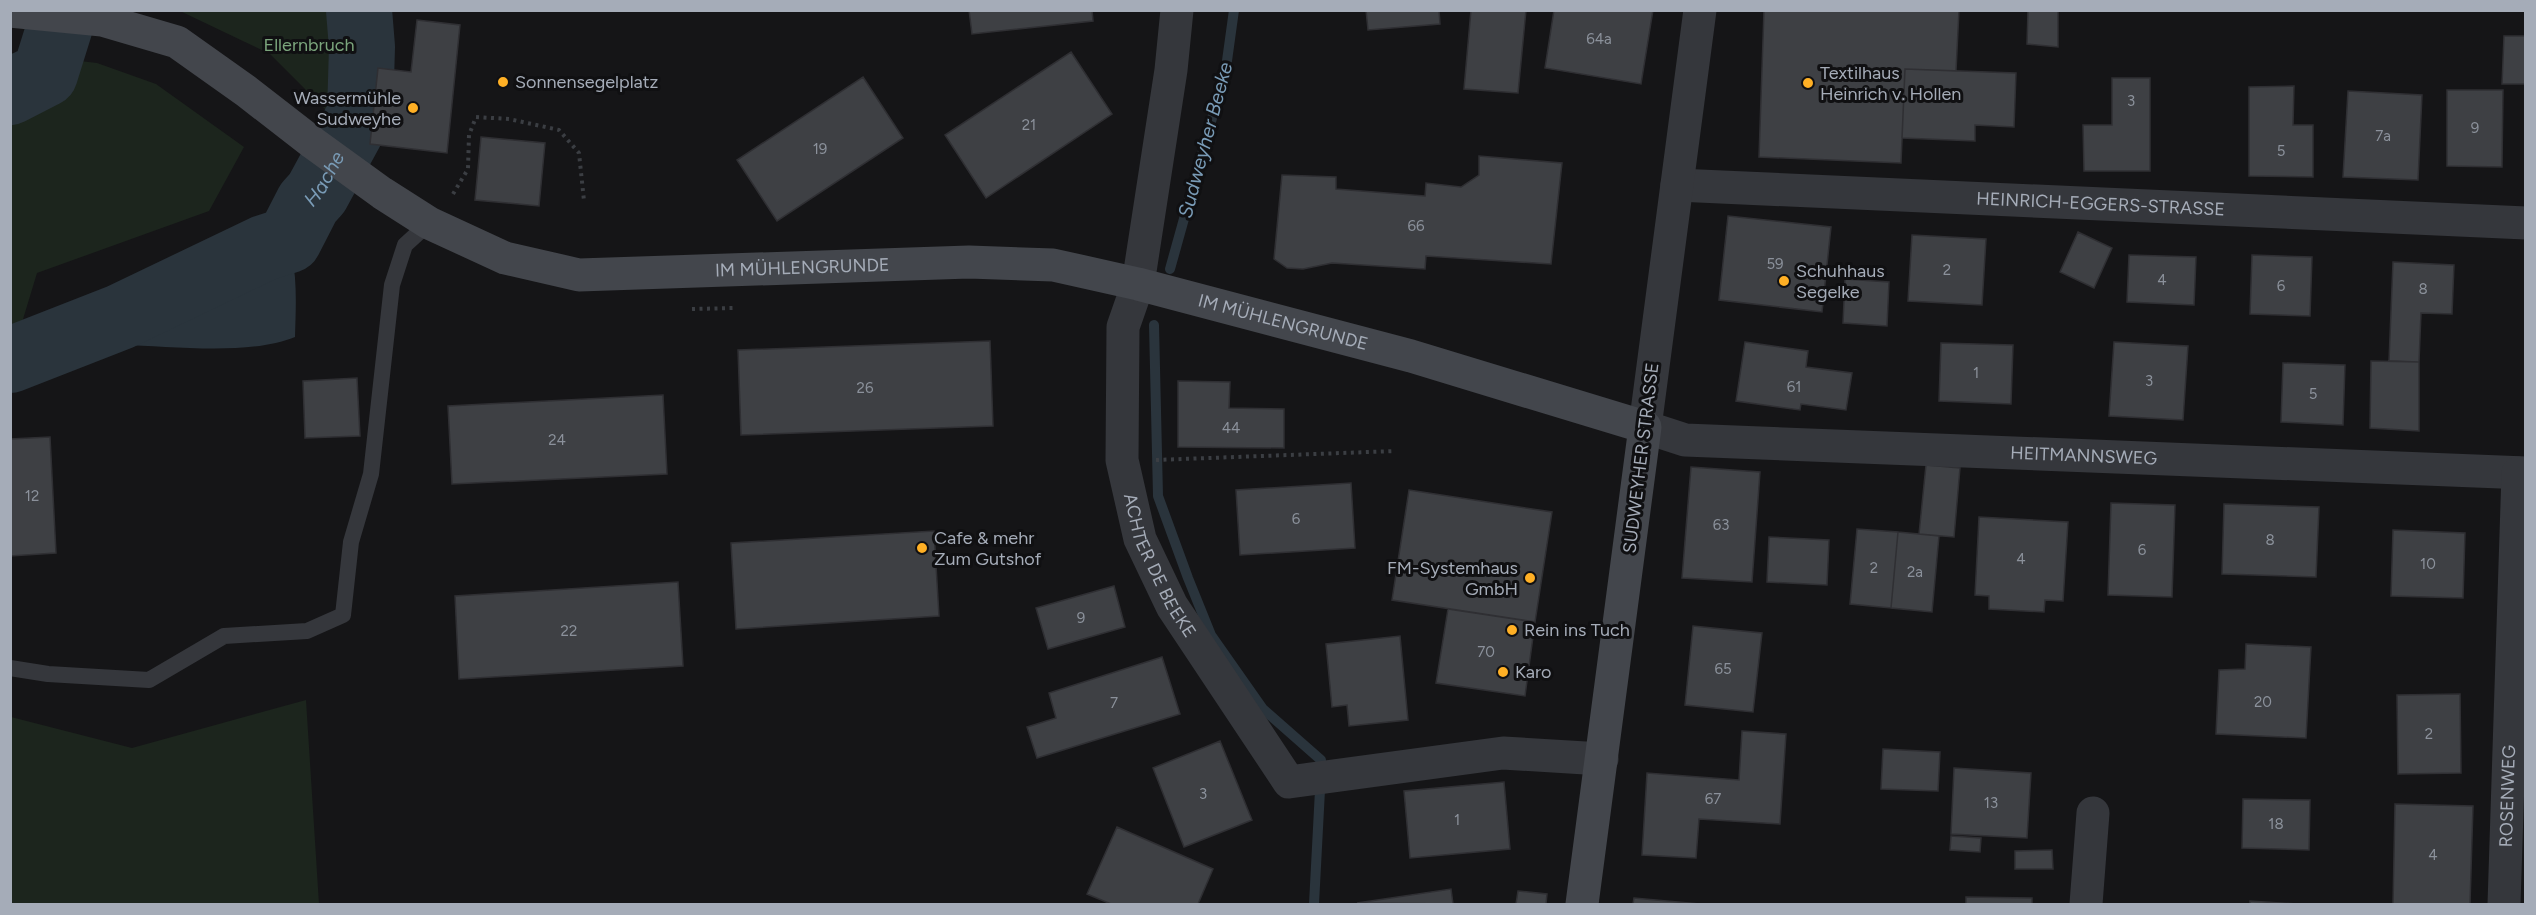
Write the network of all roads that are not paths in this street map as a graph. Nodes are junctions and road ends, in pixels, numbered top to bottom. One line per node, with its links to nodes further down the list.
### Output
1 (1177, 10): 7 (street, ACHTER DE BEEKE)
2 (1700, 10): 4 (street, SUDWEYHER STRASSE)
3 (21, 11): 5 (main road, IM MÜHLENGRUNDE)
4 (1677, 185): 6 (street, HEINRICH-EGGERS-STRASSE); 8 (street, SUDWEYHER STRASSE)
5 (429, 223): 7 (main road, IM MÜHLENGRUNDE); 10 (lane)
6 (2526, 223)
7 (1138, 284): 8 (main road, IM MÜHLENGRUNDE); 11 (street, ACHTER DE BEEKE)
8 (1645, 427): 9 (street, HEITMANNSWEG); 11 (main road, SUDWEYHER STRASSE)
9 (2522, 473): 15 (street, ROSENWEG)
10 (10, 668)
11 (1602, 759): 13 (main road, SUDWEYHER STRASSE)
12 (2093, 813): 14 (street)
13 (1582, 904)
14 (2086, 904)
15 (2504, 904)

